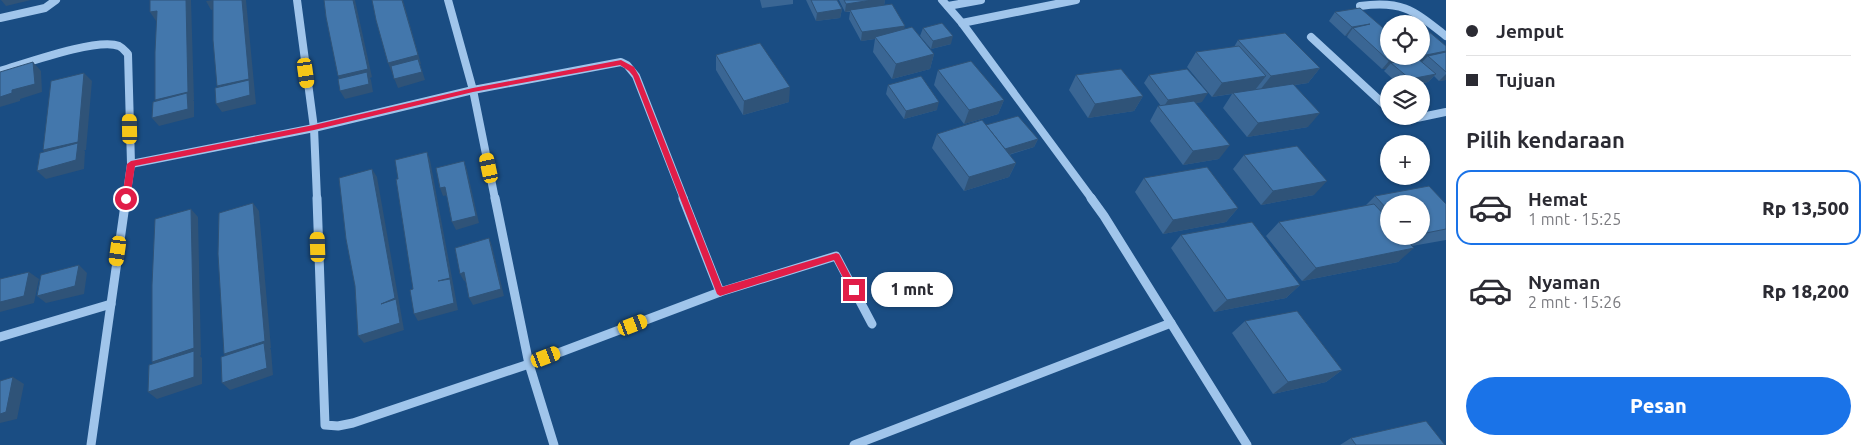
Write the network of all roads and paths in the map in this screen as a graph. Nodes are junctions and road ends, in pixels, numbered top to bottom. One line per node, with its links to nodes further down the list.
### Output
1 (56, 0): 9 (street)
2 (297, 0): 18 (street)
3 (448, 0): 14 (street)
4 (942, 0): 7 (street)
5 (981, 0): 7 (street)
6 (1076, 0): 10 (street)
7 (948, 6): 10 (street)
8 (1360, 6): 11 (street)
9 (0, 18)
10 (962, 23): 22 (street)
11 (1446, 36)
12 (1311, 37): 15 (street)
13 (0, 71): 19 (street)
14 (473, 90): 18 (street); 20 (street); 25 (street)
15 (1380, 101)
16 (1446, 112): 17 (street)
17 (1430, 115)
18 (314, 128): 19 (street); 25 (street)
19 (131, 164): 21 (street)
20 (720, 292): 23 (street); 25 (street)
21 (111, 304): 24 (street); 26 (street)
22 (1170, 323): 28 (street); 29 (street)
23 (872, 324)
24 (0, 338)
25 (529, 364): 27 (street)
26 (91, 445)
27 (554, 445)
28 (854, 445)
29 (1247, 445)

